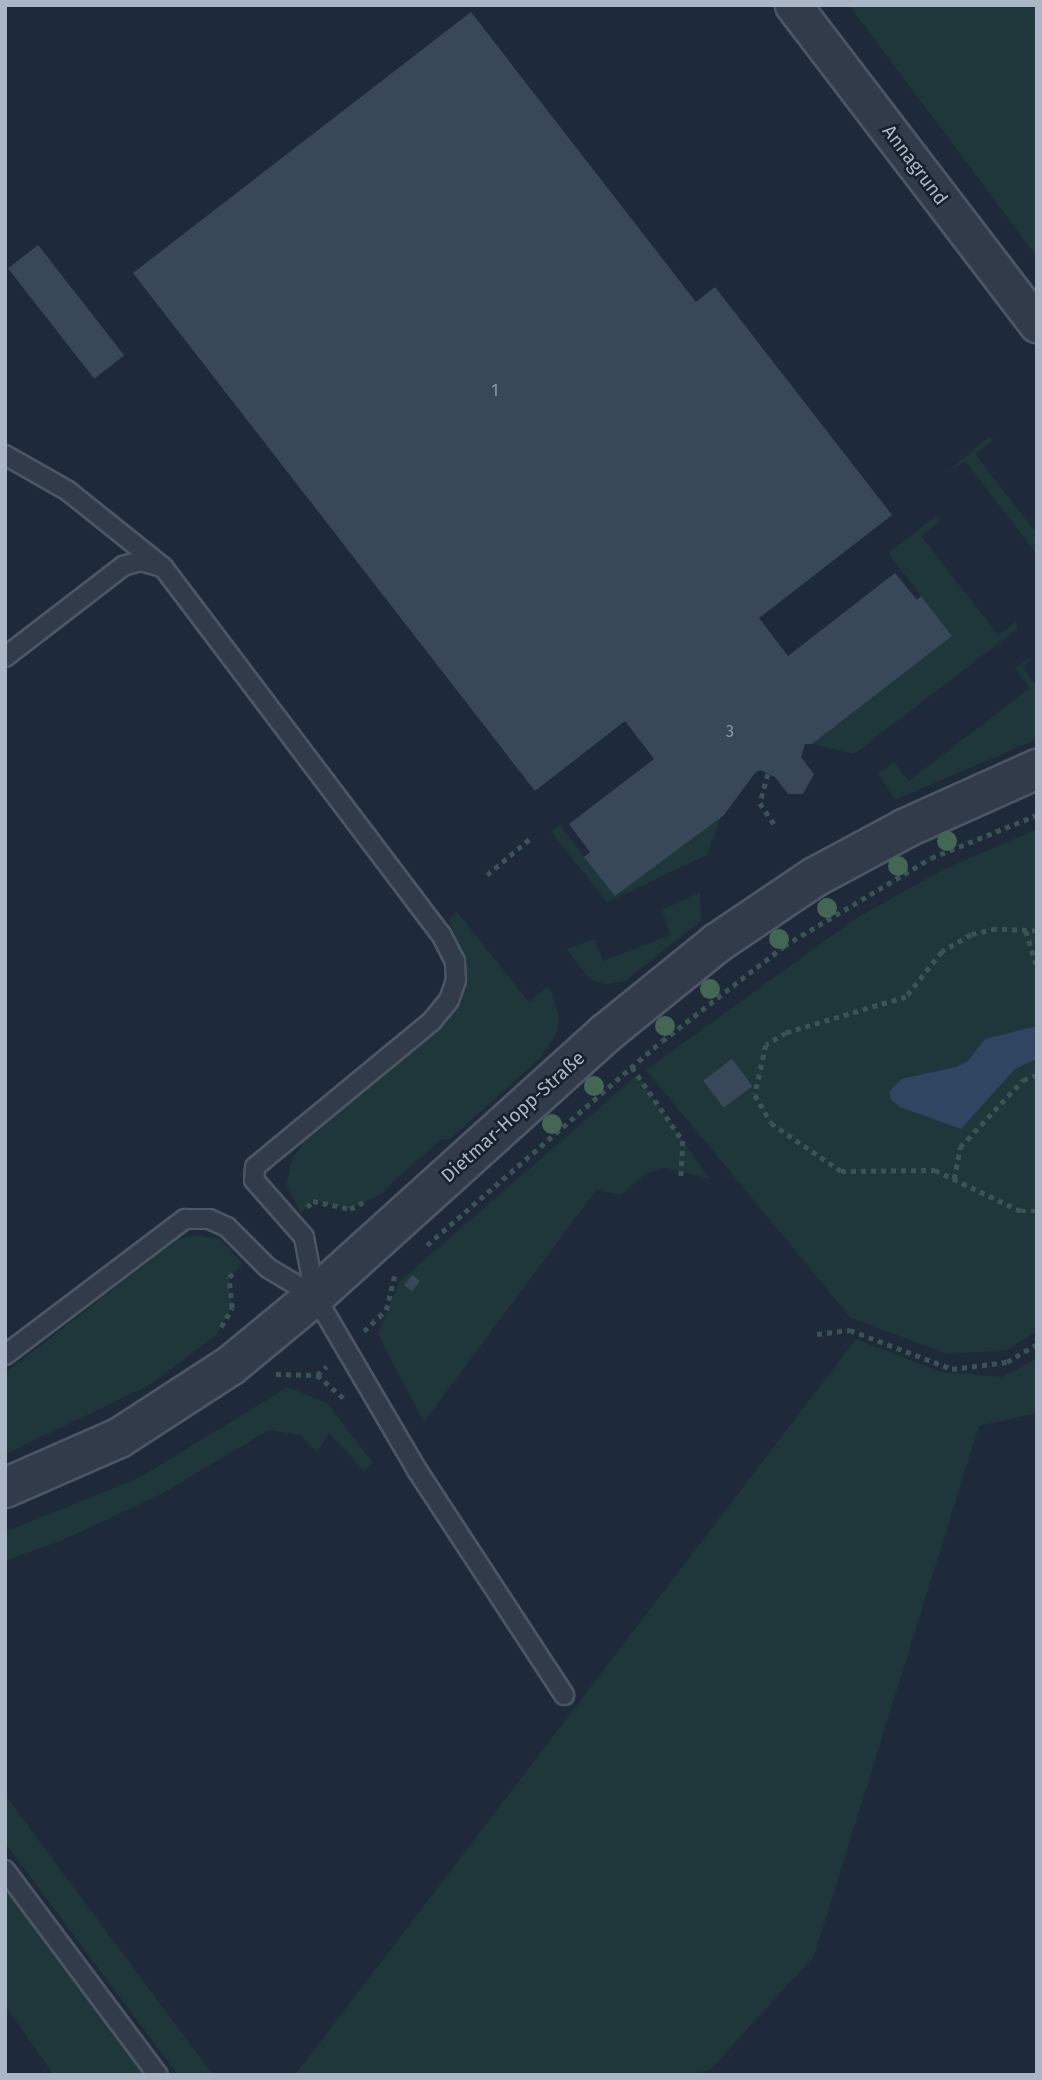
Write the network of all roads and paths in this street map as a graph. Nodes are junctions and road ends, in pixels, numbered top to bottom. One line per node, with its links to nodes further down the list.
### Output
1 (793, 5): 2 (street, Annagrund)
2 (1037, 324)
3 (5, 455): 4 (lane)
4 (163, 567): 5 (lane); 22 (lane)
5 (5, 657)
6 (1037, 769): 22 (street, Dietmar-Hopp-Straße)
7 (768, 774): 9 (path)
8 (1037, 816): 15 (path)
9 (775, 825)
10 (533, 836): 11 (path)
11 (487, 875)
12 (1026, 931): 13 (path); 14 (path); 17 (path)
13 (1037, 931)
14 (1037, 968)
15 (632, 1067): 18 (path); 20 (path)
16 (1037, 1075): 17 (path)
17 (954, 1179): 19 (path)
18 (681, 1180)
19 (1037, 1211)
20 (415, 1252)
21 (399, 1268): 25 (path)
22 (315, 1296): 25 (lane); 26 (lane); 28 (street, Dietmar-Hopp-Straße)
23 (817, 1334): 24 (path)
24 (1037, 1344)
25 (346, 1349): 27 (path); 29 (lane)
26 (5, 1355)
27 (264, 1380)
28 (5, 1488)
29 (564, 1695)
30 (5, 1870): 31 (lane)
31 (158, 2075)

